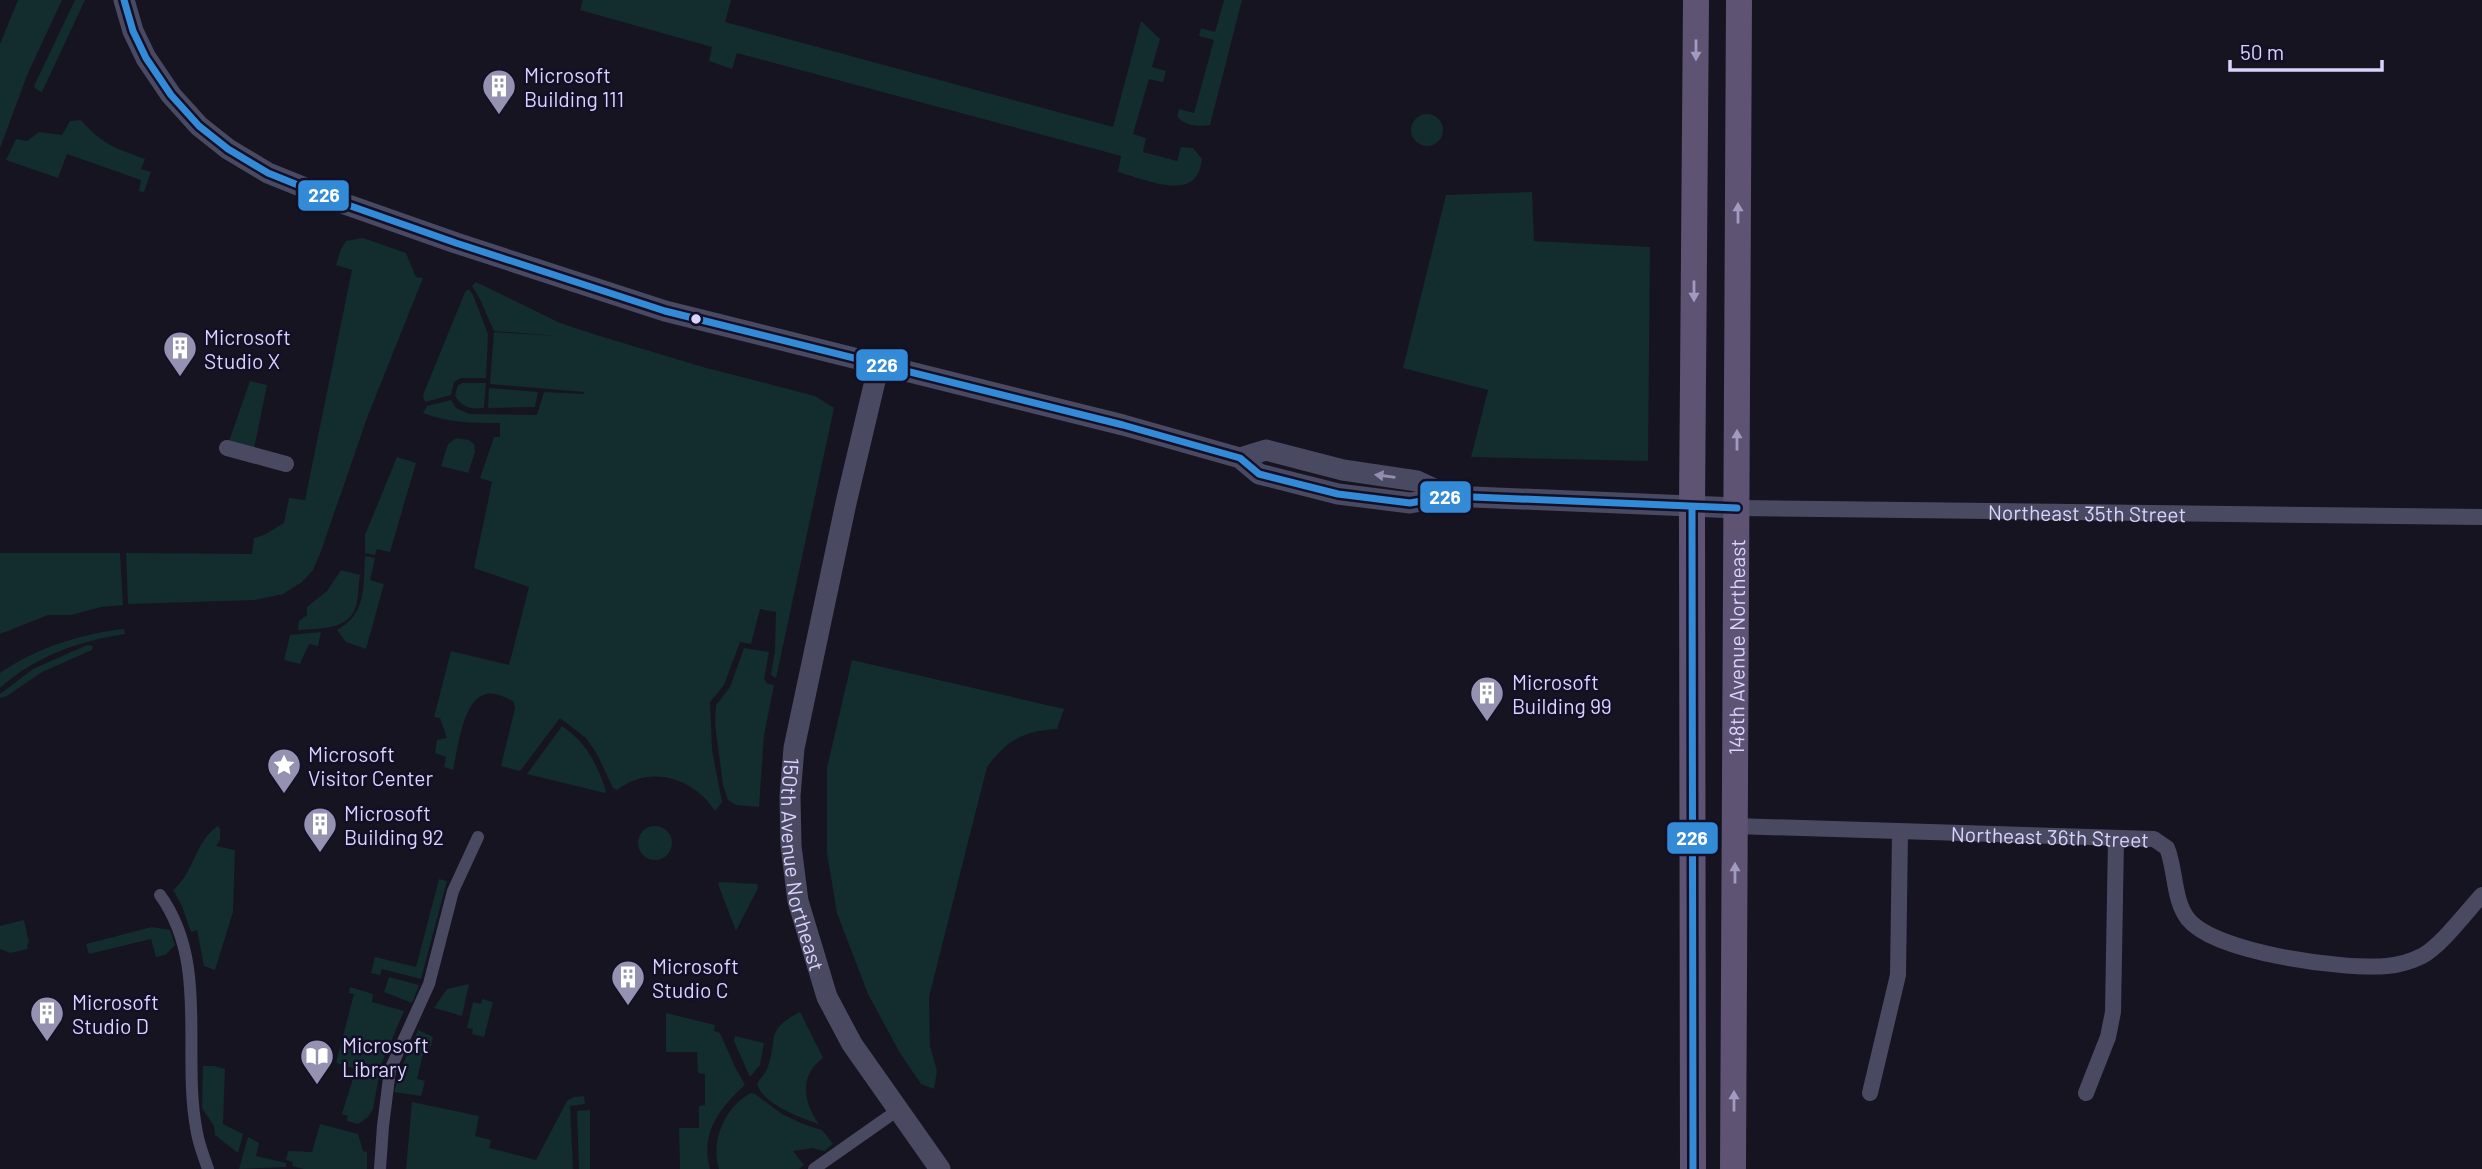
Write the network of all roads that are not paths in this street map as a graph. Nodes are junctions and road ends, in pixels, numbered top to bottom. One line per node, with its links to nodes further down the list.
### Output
1 (124, 0): 4 (street)
2 (1696, 0): 7 (main road, 148th Avenue Northeast, one-way to 7)
3 (1739, 0): 8 (main road, 148th Avenue Northeast, one-way to 3)
4 (879, 364): 7 (street); 18 (street, 150th Avenue Northeast)
5 (227, 448): 6 (street)
6 (286, 464)
7 (1692, 508): 8 (street, Northeast 35th Street); 23 (main road, 148th Avenue Northeast)
8 (1737, 509): 9 (street, Northeast 35th Street); 10 (main road, 148th Avenue Northeast)
9 (2482, 517)
10 (1735, 826): 11 (street, Northeast 36th Street); 24 (main road, 148th Avenue Northeast, one-way to 10)
11 (1900, 833): 13 (street, Northeast 36th Street); 16 (street)
12 (478, 836): 20 (street)
13 (2116, 839): 15 (street, Northeast 36th Street); 17 (street)
14 (160, 895): 19 (street)
15 (2482, 895)
16 (1870, 1093)
17 (2085, 1093)
18 (898, 1110): 21 (street); 22 (street, 150th Avenue Northeast)
19 (208, 1169)
20 (380, 1169)
21 (814, 1169)
22 (940, 1169)
23 (1693, 1169)
24 (1733, 1169)

